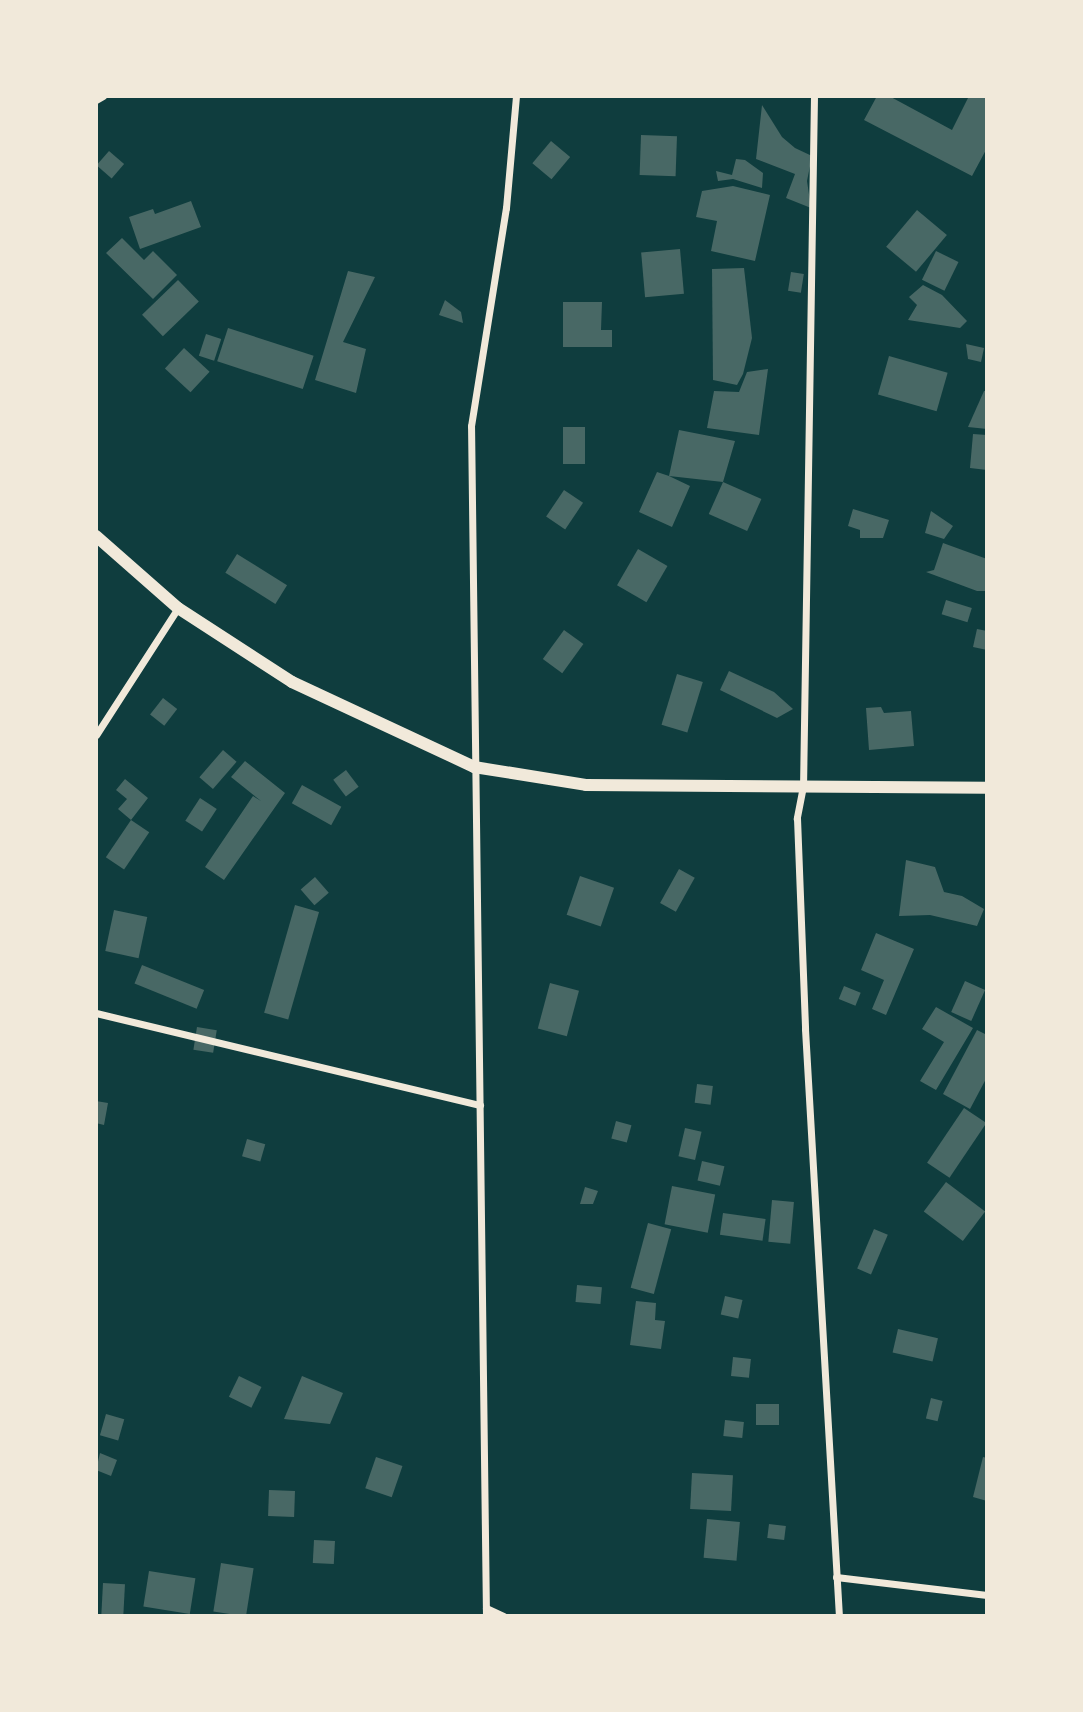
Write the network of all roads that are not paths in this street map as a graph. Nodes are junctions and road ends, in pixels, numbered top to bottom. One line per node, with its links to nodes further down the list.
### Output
1 (103, 96): 4 (street)
2 (516, 96): 8 (street)
3 (814, 96): 9 (street)
4 (96, 100)
5 (96, 536): 6 (street)
6 (178, 608): 7 (street); 8 (street)
7 (96, 734)
8 (474, 767): 9 (street); 12 (street)
9 (803, 786): 10 (street); 13 (street)
10 (987, 788)
11 (96, 1013): 12 (street)
12 (480, 1105): 15 (street)
13 (836, 1577): 14 (street); 17 (street)
14 (987, 1595)
15 (486, 1612): 16 (street)
16 (503, 1616)
17 (839, 1616)

